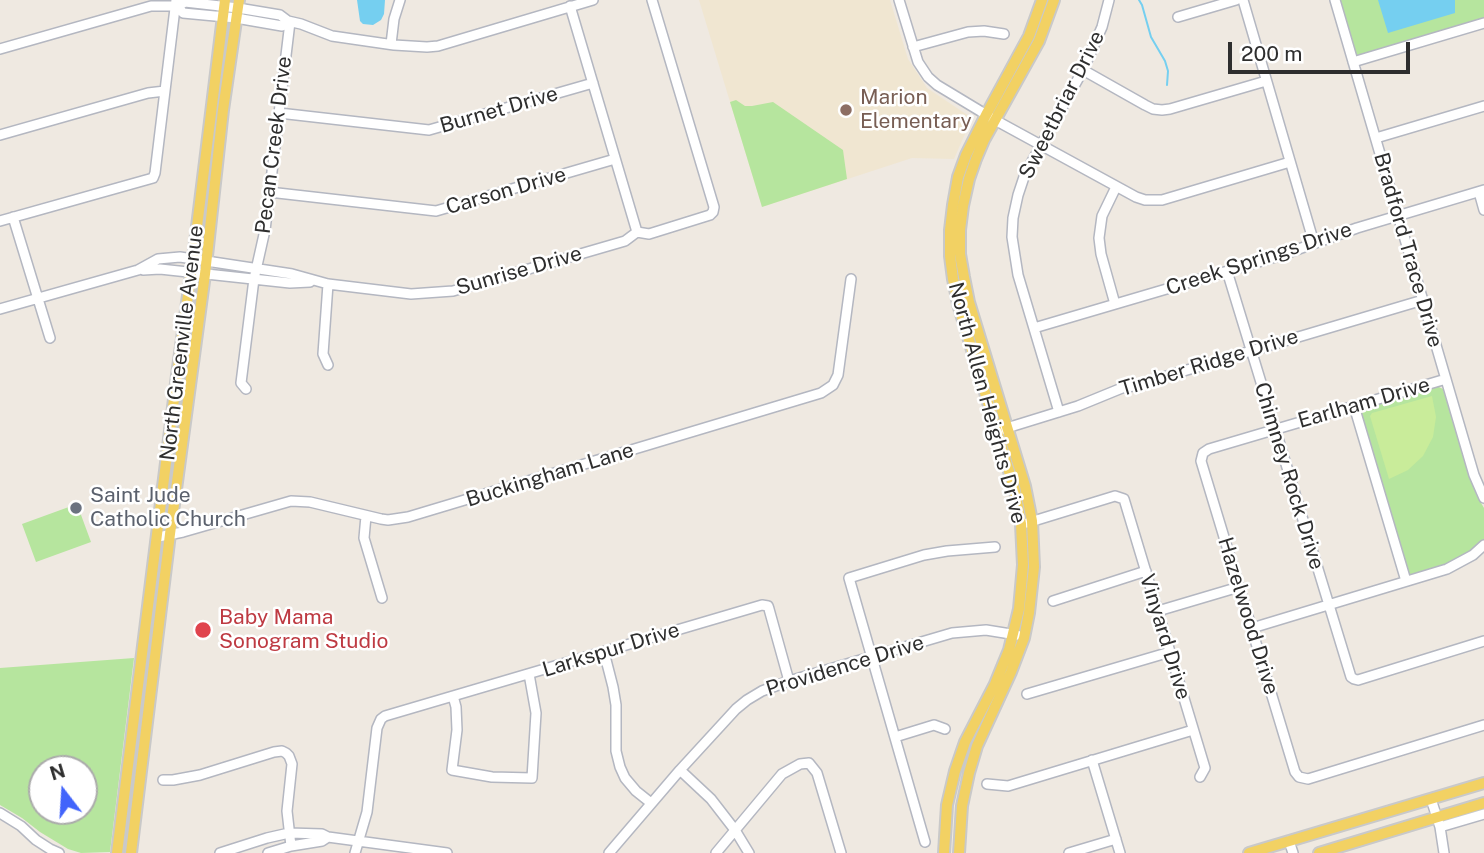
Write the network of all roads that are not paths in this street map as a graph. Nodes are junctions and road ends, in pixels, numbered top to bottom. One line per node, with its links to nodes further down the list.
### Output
1 (593, 0): 12 (street)
2 (652, 0): 42 (street, Sunrise Drive)
3 (899, 0): 20 (street)
4 (1042, 0): 29 (main road, North Allen Heights Drive)
5 (1054, 0): 29 (main road, North Allen Heights Drive)
6 (1109, 0): 23 (street, Sweetbriar Drive)
7 (1236, 0): 15 (street)
8 (1243, 0): 24 (street)
9 (1335, 0): 22 (street, Bradford Trace Drive)
10 (400, 2): 19 (street)
11 (176, 4): 13 (street); 21 (street); 26 (street)
12 (570, 6): 19 (street); 25 (street)
13 (224, 8): 14 (street); 44 (main road, North Greenville Avenue)
14 (238, 9): 16 (street); 45 (main road, North Greenville Avenue)
15 (1178, 17)
16 (289, 22): 19 (street); 28 (street, Pecan Creek Drive)
17 (1484, 23): 22 (street)
18 (1004, 34): 20 (street)
19 (391, 44)
20 (913, 47): 29 (street)
21 (0, 49)
22 (1353, 62): 31 (street, Bradford Trace Drive)
23 (1083, 70): 24 (street); 32 (street, Sweetbriar Drive)
24 (1266, 81): 34 (street)
25 (593, 83): 28 (street, Burnet Drive); 33 (street)
26 (165, 91): 30 (street); 40 (street)
27 (1484, 106): 31 (street)
28 (279, 113): 37 (street, Pecan Creek Drive)
29 (990, 118): 32 (street); 68 (main road, North Allen Heights Drive)
30 (0, 135)
31 (1376, 138): 39 (street, Bradford Trace Drive)
32 (1041, 145): 35 (street); 58 (street, Sweetbriar Drive)
33 (615, 159): 37 (street, Carson Drive); 42 (street)
34 (1290, 162): 35 (street); 43 (street)
35 (1116, 187): 56 (street)
36 (1481, 191): 38 (street); 39 (street, Creek Springs Drive)
37 (270, 192): 46 (street, Pecan Creek Drive)
38 (1484, 210)
39 (1398, 215): 43 (street, Creek Springs Drive); 55 (street, Bradford Trace Drive)
40 (13, 217): 41 (street); 54 (street)
41 (0, 221)
42 (637, 232): 53 (street, Sunrise Drive)
43 (1314, 243): 48 (street, Creek Springs Drive)
44 (194, 259): 45 (street, Sunrise Drive); 47 (street, Sunrise Drive); 49 (main road, North Greenville Avenue)
45 (207, 261): 46 (street, Sunrise Drive); 50 (main road, North Greenville Avenue)
46 (255, 268): 51 (street, Pecan Creek Drive); 53 (street, Sunrise Drive)
47 (138, 270): 49 (street, Sunrise Drive); 54 (street, Sunrise Drive)
48 (1227, 271): 56 (street, Creek Springs Drive); 60 (street, Chimney Rock Drive)
49 (192, 273): 50 (street, Sunrise Drive); 62 (main road, North Greenville Avenue)
50 (205, 274): 51 (street, Sunrise Drive); 63 (main road, North Greenville Avenue)
51 (254, 279): 53 (street, Sunrise Drive); 65 (street, Pecan Creek Drive)
52 (851, 279): 73 (street, Buckingham Lane)
53 (323, 282): 61 (street)
54 (38, 299): 57 (street, Sunrise Drive); 59 (street)
55 (1423, 300): 60 (street, Timber Ridge Drive); 64 (street, Bradford Trace Drive)
56 (1115, 304): 58 (street, Creek Springs Drive)
57 (0, 309)
58 (1034, 328): 67 (street, Sweetbriar Drive)
59 (50, 338)
60 (1251, 351): 67 (street, Timber Ridge Drive); 69 (street, Chimney Rock Drive)
61 (328, 365)
62 (177, 375): 63 (main road); 76 (main road, North Greenville Avenue)
63 (190, 376): 75 (main road, North Greenville Avenue)
64 (1446, 379): 66 (street, Earlham Drive); 71 (street, Bradford Trace Drive)
65 (246, 389)
66 (1354, 406): 69 (street, Earlham Drive); 80 (street)
67 (1059, 412): 68 (street, Timber Ridge Drive)
68 (1002, 429): 74 (main road, North Allen Heights Drive)
69 (1275, 429): 70 (street, Earlham Drive); 84 (street, Chimney Rock Drive)
70 (1203, 453): 81 (street, Hazelwood Drive)
71 (1479, 474): 72 (street, Bradford Trace Drive)
72 (1484, 498)
73 (366, 516): 75 (street, Buckingham Lane); 82 (street)
74 (1027, 523): 79 (street, Vinyard Drive); 87 (main road, North Allen Heights Drive)
75 (170, 534): 76 (street, Buckingham Lane); 123 (main road, North Greenville Avenue)
76 (158, 537): 122 (main road, North Greenville Avenue)
77 (1484, 545): 80 (street)
78 (995, 547): 91 (street)
79 (1146, 571): 83 (street); 85 (street, Vinyard Drive)
80 (1406, 582): 84 (street)
81 (1239, 587): 85 (street); 86 (street, Hazelwood Drive)
82 (382, 598)
83 (1053, 600)
84 (1329, 606): 86 (street); 88 (street, Chimney Rock Drive)
85 (1158, 611): 90 (street, Vinyard Drive)
86 (1252, 628): 96 (street, Hazelwood Drive)
87 (1019, 636): 91 (street, Providence Drive); 132 (main road, North Allen Heights Drive); 133 (main road, North Allen Heights Drive)
88 (1484, 642)
89 (604, 652): 92 (street, Larkspur Drive); 93 (street, Larkspur Drive); 107 (street)
90 (1170, 652): 94 (street); 98 (street, Vinyard Drive)
91 (872, 657): 93 (street, Providence Drive); 99 (street)
92 (529, 674): 95 (street, Larkspur Drive); 95 (street)
93 (789, 681): 101 (street, Providence Drive)
94 (1027, 694)
95 (453, 696): 116 (street, Larkspur Drive)
96 (1484, 725)
97 (946, 729): 99 (street)
98 (1193, 730): 100 (street); 102 (street, Vinyard Drive)
99 (895, 737): 118 (street)
100 (1092, 760): 105 (street); 115 (street)
101 (680, 770): 107 (street, Providence Drive); 112 (street)
102 (1200, 777)
103 (163, 780): 113 (street)
104 (1484, 783): 106 (main road)
105 (987, 784)
106 (1431, 799): 111 (street); 117 (main road)
107 (651, 803): 128 (street, Providence Drive)
108 (1484, 803): 111 (main road)
109 (0, 813): 121 (street)
110 (1484, 814): 111 (street)
111 (1438, 822): 138 (main road); 139 (street)
112 (735, 830): 129 (street); 130 (street); 131 (street)
113 (289, 833): 114 (street); 119 (street); 124 (street)
114 (328, 837): 116 (street); 119 (street)
115 (1116, 839): 134 (street); 135 (street)
116 (358, 841): 120 (street); 126 (street)
117 (1289, 841): 136 (main road); 137 (street)
118 (925, 842)
119 (291, 846): 125 (street)
120 (432, 852): 127 (street)
121 (59, 853)
122 (117, 853)
123 (131, 853)
124 (220, 853)
125 (268, 853)
126 (355, 853)
127 (447, 853)
128 (609, 853)
129 (716, 853)
130 (749, 853)
131 (841, 853)
132 (944, 853)
133 (960, 853)
134 (1069, 853)
135 (1120, 853)
136 (1250, 853)
137 (1293, 853)
138 (1319, 853)
139 (1444, 853)

